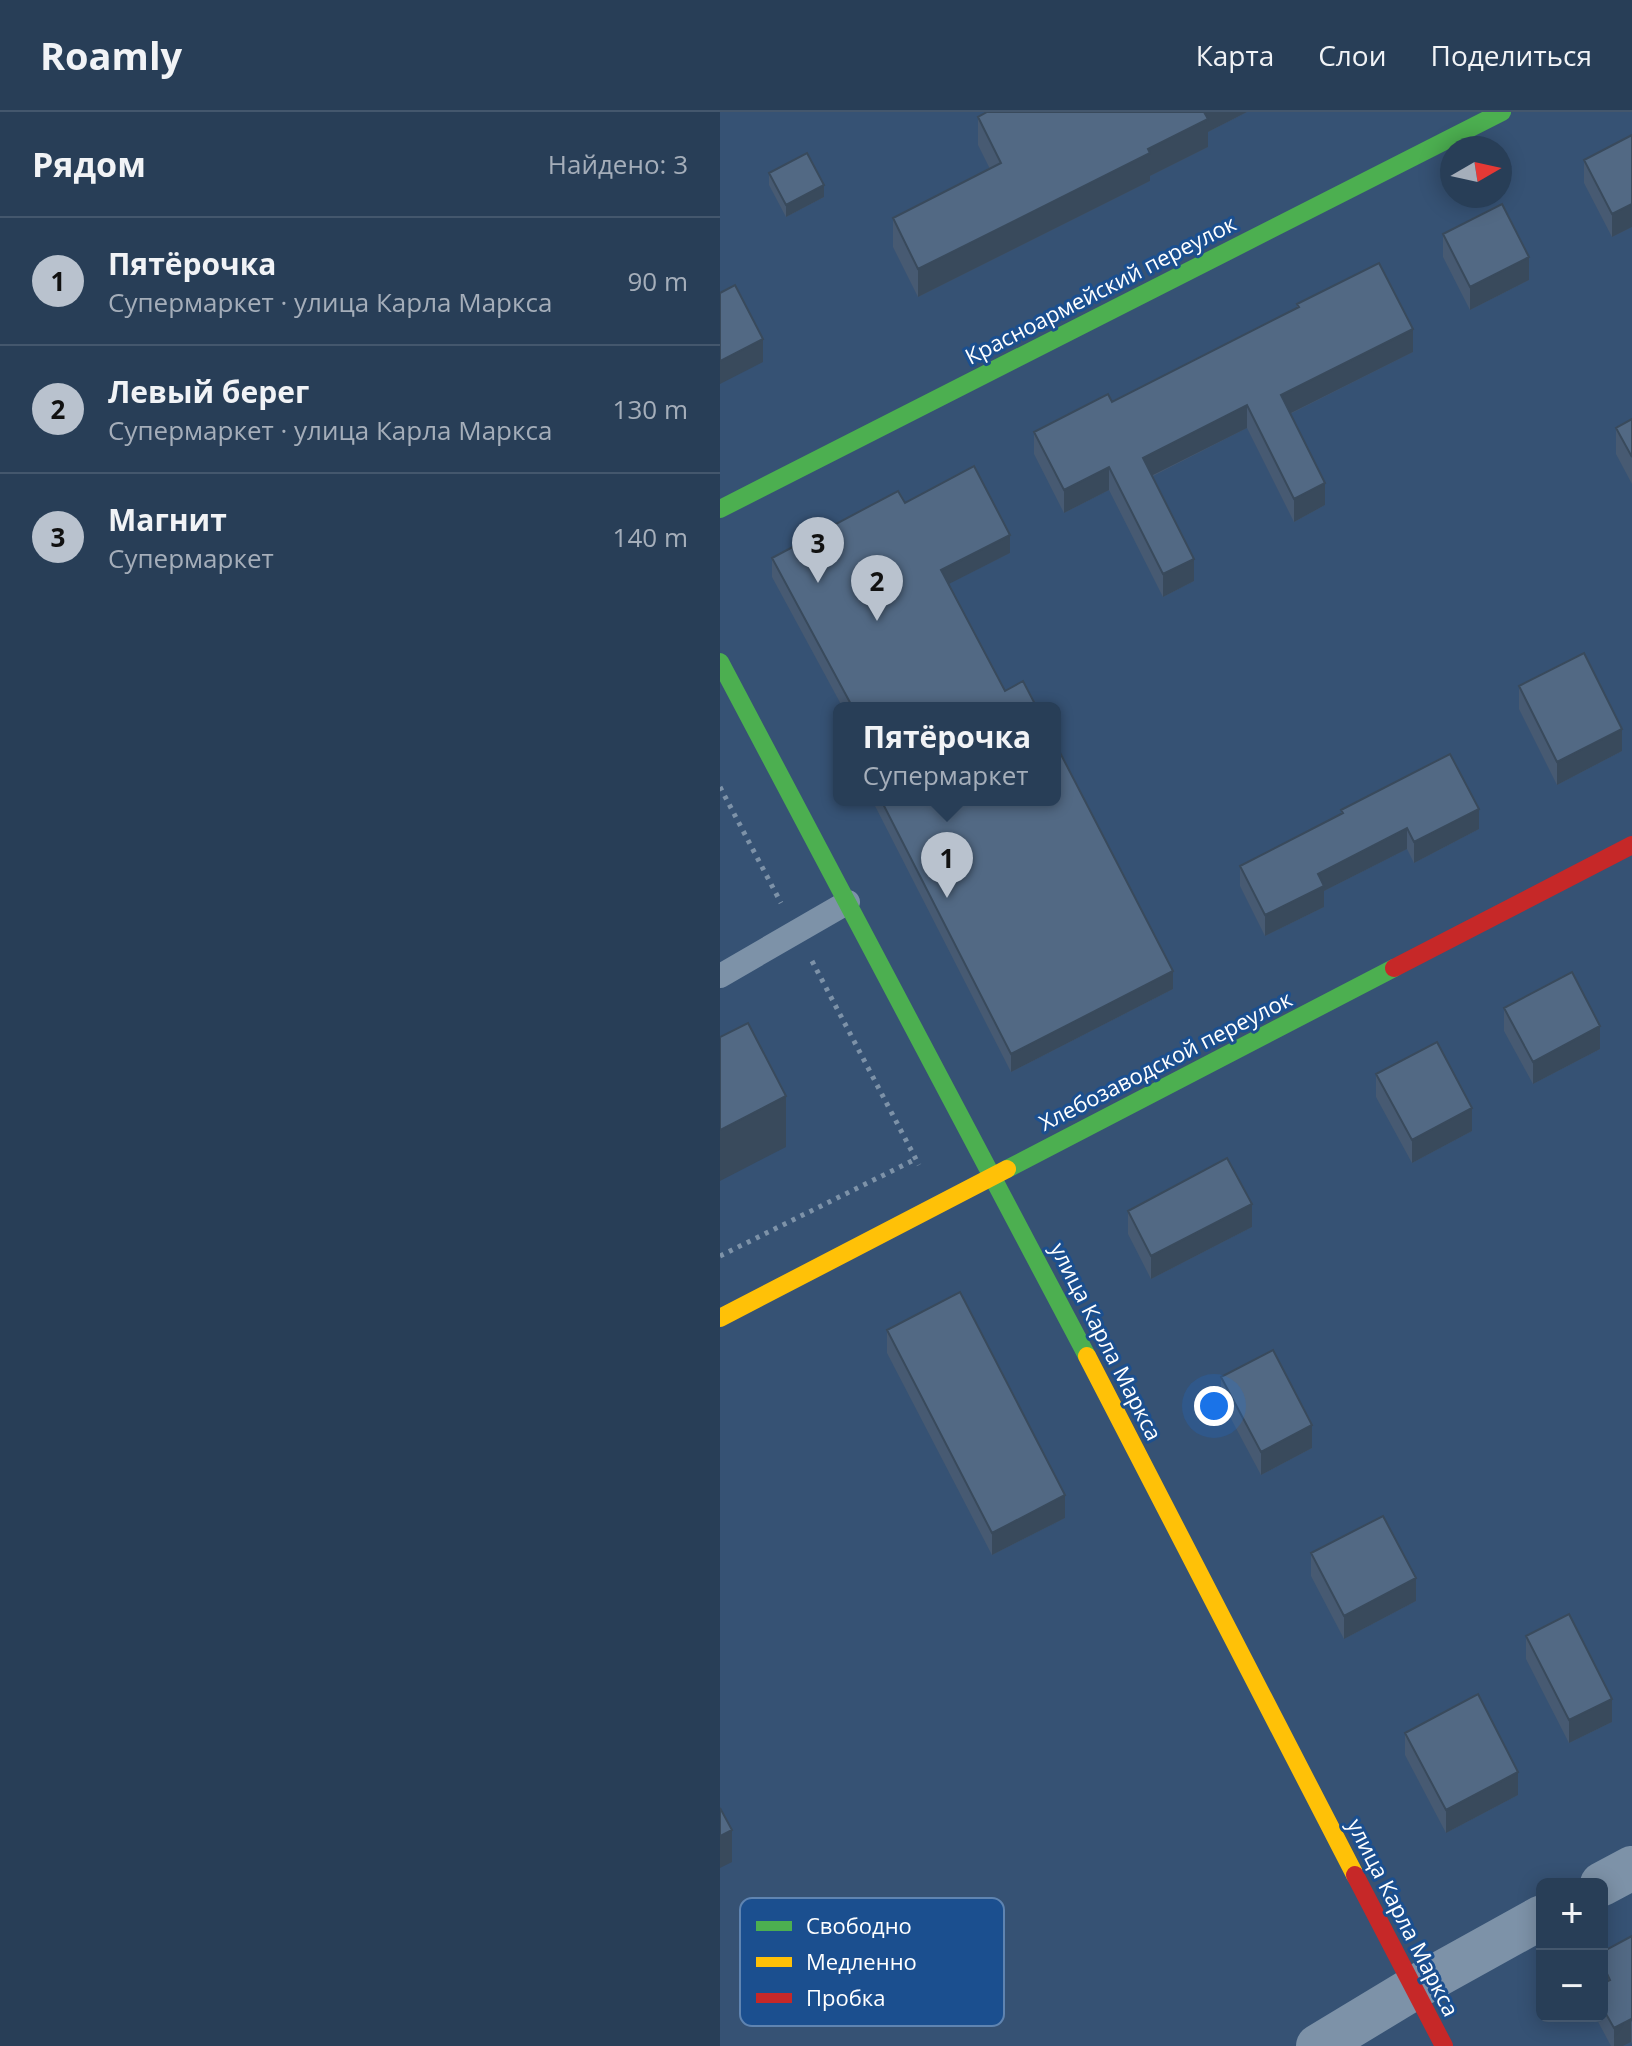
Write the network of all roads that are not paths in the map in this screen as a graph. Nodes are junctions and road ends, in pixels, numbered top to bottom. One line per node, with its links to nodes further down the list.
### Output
1 (1502, 112): 2 (street, Красноармейский переулок)
2 (720, 509)
3 (720, 662): 5 (street, улица Карла Маркса)
4 (1632, 845): 7 (street, Хлебозаводской переулок)
5 (848, 902): 6 (lane); 7 (street, улица Карла Маркса)
6 (720, 976)
7 (994, 1176): 8 (street, Хлебозаводской переулок); 12 (street, улица Карла Маркса)
8 (720, 1318)
9 (1632, 1868): 10 (street)
10 (1608, 1881)
11 (1536, 1920): 12 (street)
12 (1414, 1988): 13 (street); 14 (street, улица Карла Маркса)
13 (1318, 2046)
14 (1444, 2046)

